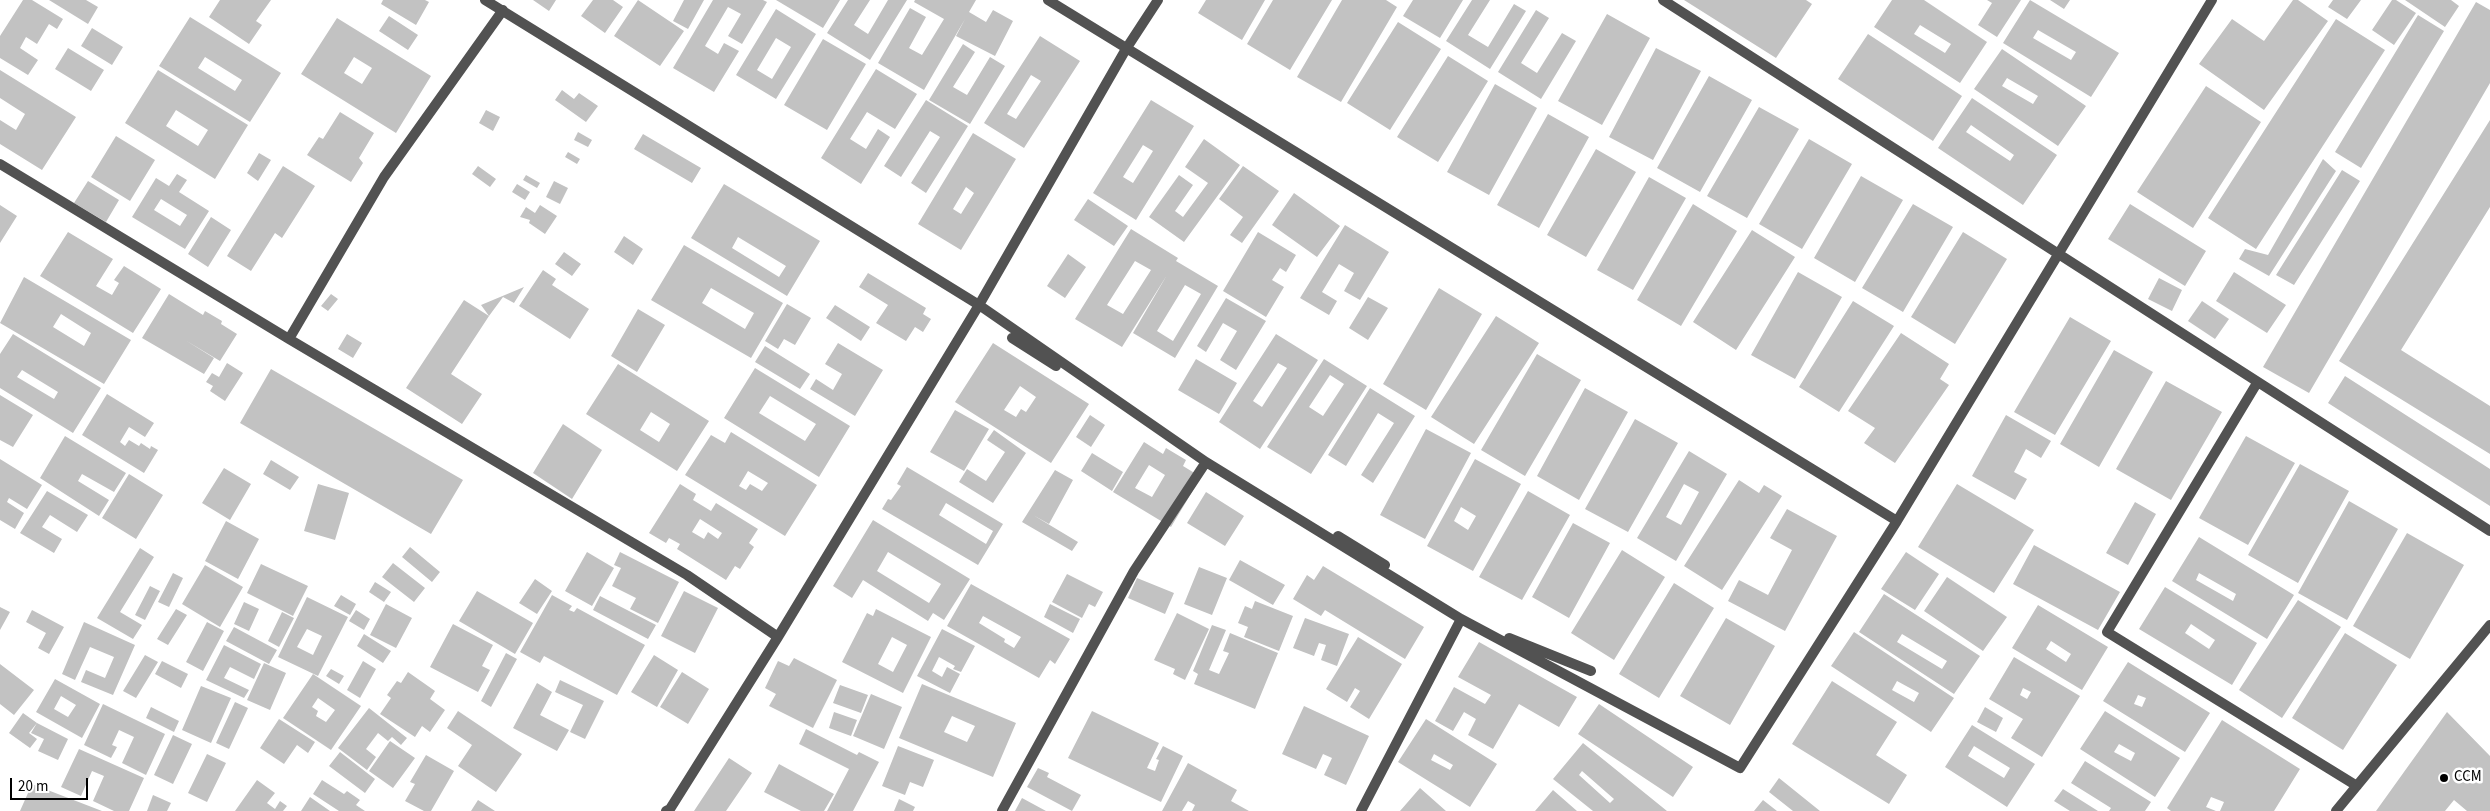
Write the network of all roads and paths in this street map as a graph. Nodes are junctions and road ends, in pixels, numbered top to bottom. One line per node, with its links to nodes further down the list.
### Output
1 (485, 0): 6 (street)
2 (1048, 0): 7 (street)
3 (1158, 0): 7 (street)
4 (1663, 0): 9 (street)
5 (2212, 0): 9 (street)
6 (503, 10): 10 (street); 12 (street)
7 (1126, 48): 10 (street); 15 (street)
8 (0, 164): 12 (street)
9 (2059, 256): 13 (street); 15 (street)
10 (979, 305): 14 (street); 19 (street)
11 (1012, 338): 14 (street)
12 (289, 339): 19 (street)
13 (2257, 383): 16 (street); 21 (street)
14 (1206, 462): 17 (street); 23 (street)
15 (1897, 521): 17 (street)
16 (2490, 531)
17 (1461, 619): 20 (street); 24 (street)
18 (2490, 625): 21 (street)
19 (778, 637): 22 (street)
20 (1591, 671)
21 (2357, 786): 25 (street)
22 (666, 811)
23 (1002, 811)
24 (1361, 811)
25 (2336, 811)

